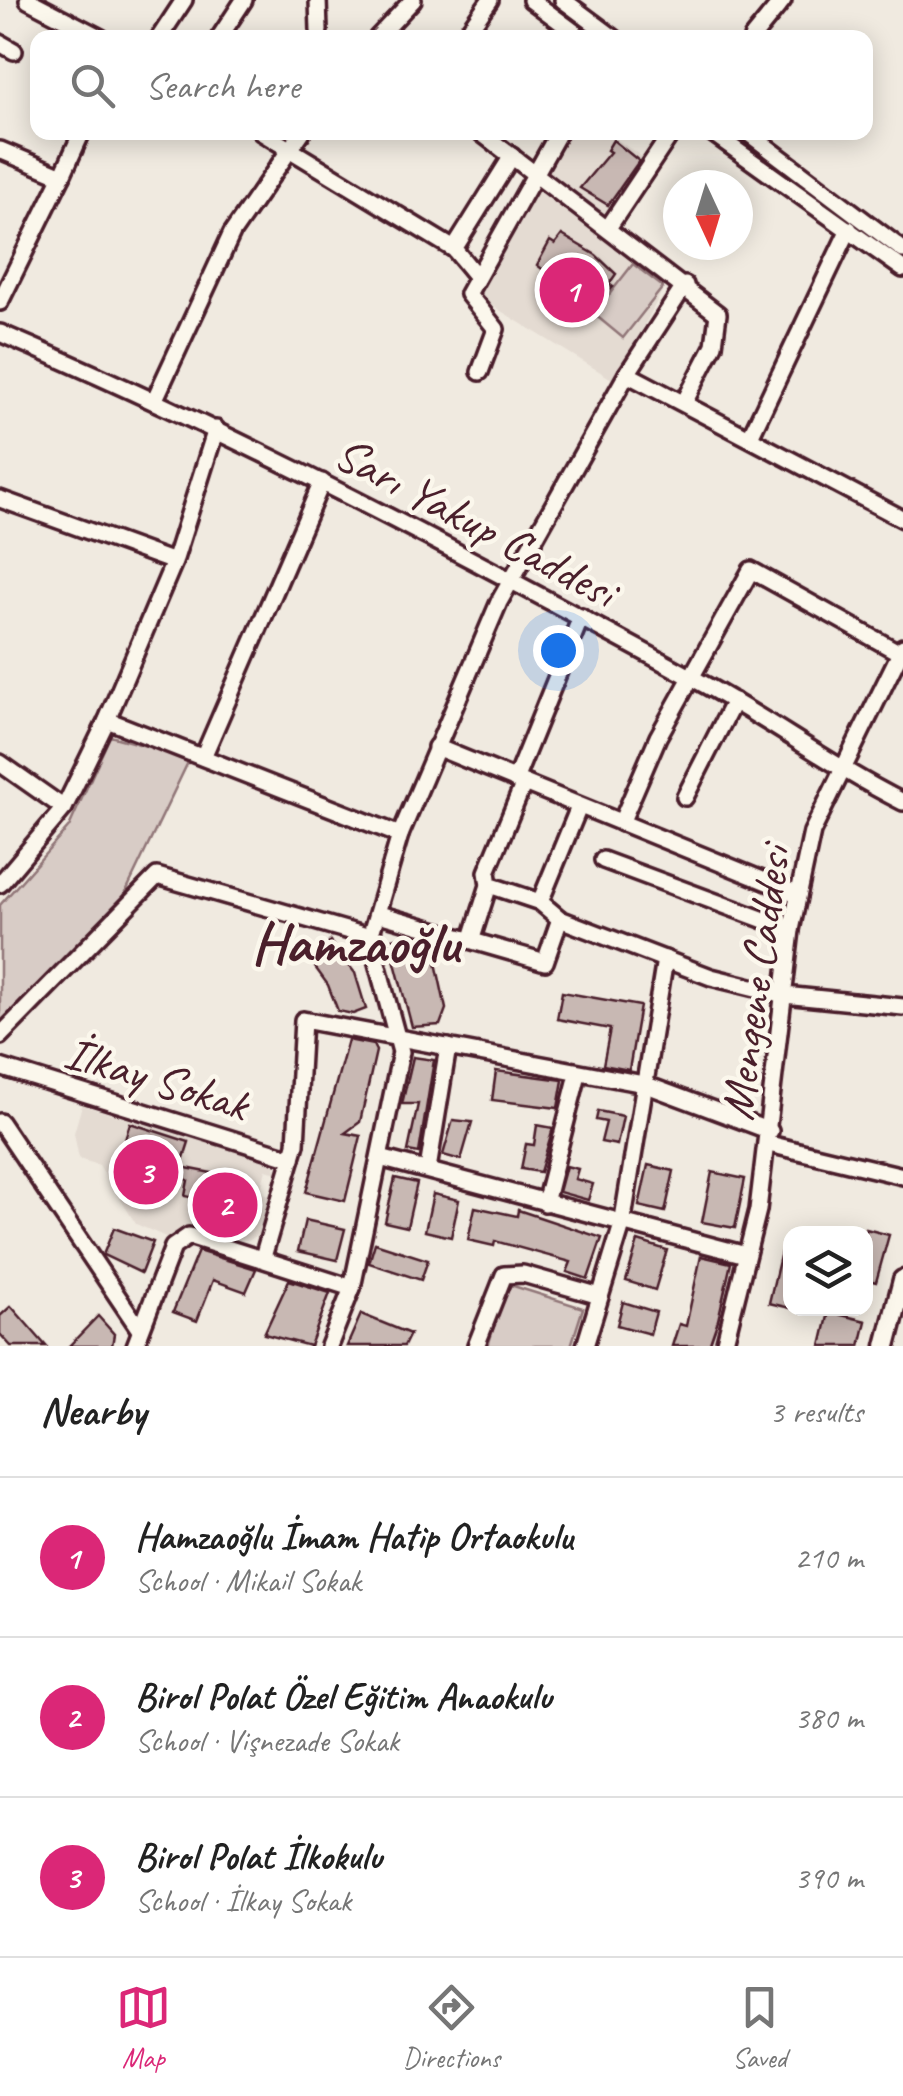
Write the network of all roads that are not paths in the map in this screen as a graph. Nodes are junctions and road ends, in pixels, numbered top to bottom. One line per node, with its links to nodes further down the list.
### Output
1 (28, 0): 10 (street)
2 (184, 0): 11 (street)
3 (244, 0): 12 (street)
4 (318, 0): 13 (street)
5 (413, 0): 14 (street)
6 (490, 0): 15 (street)
7 (531, 0): 16 (street)
8 (564, 0): 17 (street)
9 (783, 0): 18 (street)
10 (86, 30)
11 (164, 30)
12 (224, 30)
13 (319, 30)
14 (385, 30)
15 (469, 30)
16 (571, 30)
17 (603, 30)
18 (759, 30)
19 (78, 140): 31 (street)
20 (273, 140): 28 (street)
21 (297, 140): 28 (street)
22 (491, 140): 29 (street)
23 (555, 140): 30 (street)
24 (667, 140): 32 (street)
25 (722, 140): 33 (street)
26 (758, 140): 35 (street)
27 (0, 150): 31 (street)
28 (290, 151): 34 (street); 43 (street)
29 (512, 156): 30 (street); 34 (street)
30 (535, 174): 32 (street); 37 (street)
31 (62, 176): 39 (street)
32 (608, 228): 38 (street)
33 (849, 229): 36 (street); 46 (street)
34 (454, 249): 37 (street)
35 (903, 250)
36 (903, 268)
37 (477, 277): 41 (street)
38 (686, 286): 42 (street); 44 (street)
39 (0, 302)
40 (0, 333): 43 (street, Sarı Yakup Caddesi)
41 (480, 372)
42 (628, 374): 44 (street); 51 (street)
43 (155, 399): 45 (street, Sarı Yakup Caddesi)
44 (684, 403): 46 (street)
45 (216, 429): 47 (street, Sarı Yakup Caddesi); 50 (street)
46 (750, 437): 49 (street)
47 (322, 482): 51 (street, Sarı Yakup Caddesi); 58 (street)
48 (0, 499): 50 (street)
49 (903, 519)
50 (174, 562): 56 (street)
51 (512, 580): 52 (street, Sarı Yakup Caddesi); 57 (street)
52 (581, 617): 54 (street, Sarı Yakup Caddesi); 61 (street)
53 (901, 650): 54 (street); 60 (street, Mengene Caddesi)
54 (693, 678): 55 (street, Sarı Yakup Caddesi); 66 (street)
55 (734, 701): 60 (street, Sarı Yakup Caddesi); 62 (street)
56 (107, 720): 58 (street); 65 (street)
57 (436, 747): 61 (street); 67 (street)
58 (202, 757): 67 (street)
59 (0, 763): 65 (street)
60 (844, 773): 63 (street, Sarı Yakup Caddesi); 71 (street, Mengene Caddesi)
61 (519, 783): 64 (street); 70 (street)
62 (685, 797)
63 (903, 802)
64 (578, 807): 66 (street); 72 (street)
65 (64, 808): 69 (street)
66 (621, 823): 71 (street)
67 (400, 836): 73 (street)
68 (604, 860): 75 (street)
69 (0, 884)
70 (490, 885): 72 (street); 77 (street)
71 (797, 894): 75 (street, Mengene Caddesi)
72 (540, 902): 74 (street)
73 (379, 914): 76 (street); 77 (street)
74 (560, 919): 77 (street); 78 (street)
75 (791, 930): 79 (street, Mengene Caddesi)
76 (370, 938): 81 (street); 82 (street)
77 (472, 938)
78 (664, 959): 79 (street); 86 (street)
79 (784, 995): 80 (street); 88 (street, Mengene Caddesi)
80 (903, 1007)
81 (393, 1034): 83 (street); 89 (street); 90 (street)
82 (0, 1036)
83 (448, 1047): 85 (street); 91 (street)
84 (0, 1068): 89 (street, İlkay Sokak)
85 (578, 1074): 86 (street); 93 (street)
86 (644, 1084): 88 (street); 94 (street)
87 (0, 1122): 100 (street)
88 (769, 1137): 92 (street); 95 (street, Mengene Caddesi)
89 (292, 1158): 96 (street)
90 (380, 1158): 91 (street); 98 (street)
91 (428, 1169): 93 (street)
92 (903, 1176)
93 (545, 1203): 94 (street)
94 (622, 1225): 95 (street); 99 (street)
95 (746, 1255): 104 (street, Mengene Caddesi)
96 (262, 1257): 98 (street); 100 (street)
97 (903, 1280): 105 (main road)
98 (352, 1288): 101 (street)
99 (600, 1296): 102 (street); 103 (street)
100 (138, 1341)
101 (330, 1346)
102 (476, 1346)
103 (584, 1346)
104 (724, 1346)
105 (886, 1346)

